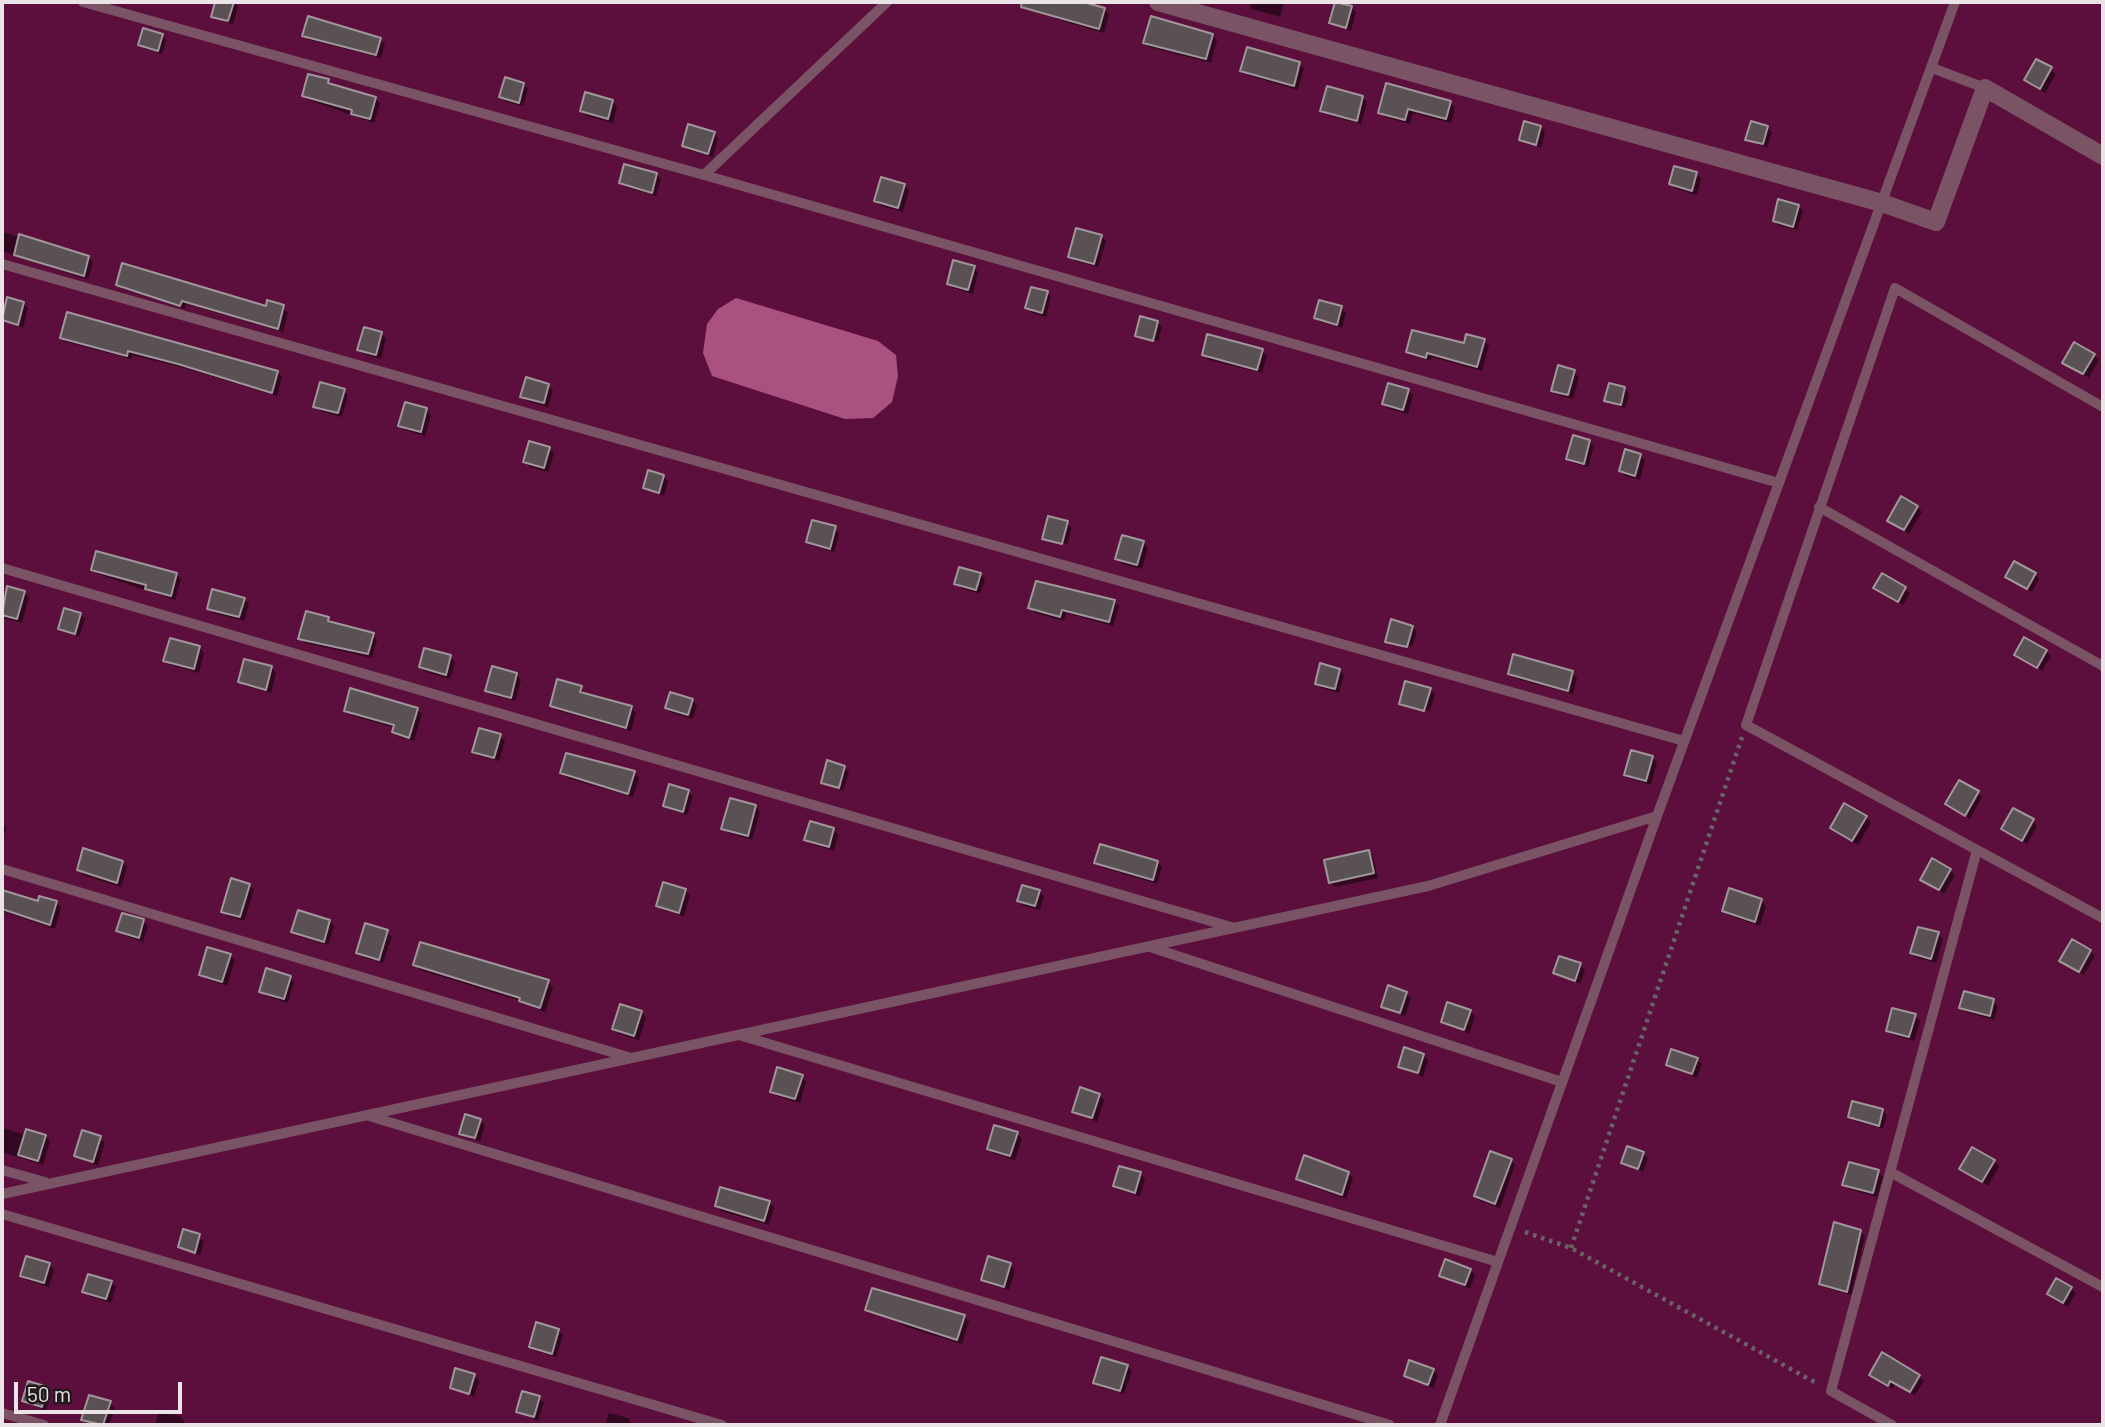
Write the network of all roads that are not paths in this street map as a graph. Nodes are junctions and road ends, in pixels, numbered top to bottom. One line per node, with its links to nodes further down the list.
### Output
1 (83, 2): 8 (lane)
2 (887, 2): 8 (lane)
3 (1158, 2): 9 (street)
4 (1955, 2): 5 (lane)
5 (1931, 68): 6 (lane); 9 (lane)
6 (1985, 88): 7 (street); 9 (street)
7 (2103, 156)
8 (704, 175): 12 (lane)
9 (1882, 203): 12 (lane)
10 (2, 264): 16 (lane)
11 (2103, 407): 13 (lane)
12 (1779, 483): 16 (lane)
13 (1819, 508): 15 (lane); 18 (lane)
14 (2, 568): 21 (lane)
15 (2103, 666)
16 (1684, 741): 17 (lane)
17 (1657, 816): 21 (lane); 25 (lane)
18 (1977, 850): 20 (lane); 28 (lane)
19 (2, 869): 24 (lane)
20 (2103, 918)
21 (1234, 928): 22 (lane)
22 (1148, 947): 23 (lane); 25 (lane)
23 (738, 1035): 24 (lane); 32 (lane)
24 (631, 1058): 26 (lane)
25 (1562, 1082): 32 (lane)
26 (365, 1115): 29 (lane); 37 (lane)
27 (2, 1170): 29 (lane)
28 (1890, 1172): 33 (lane); 39 (lane)
29 (49, 1183): 30 (lane)
30 (2, 1194)
31 (2, 1214): 36 (lane)
32 (1498, 1262): 38 (lane)
33 (2103, 1287)
34 (2, 1413): 35 (lane)
35 (44, 1425)
36 (722, 1425)
37 (1390, 1425)
38 (1440, 1425)
39 (1892, 1425)

